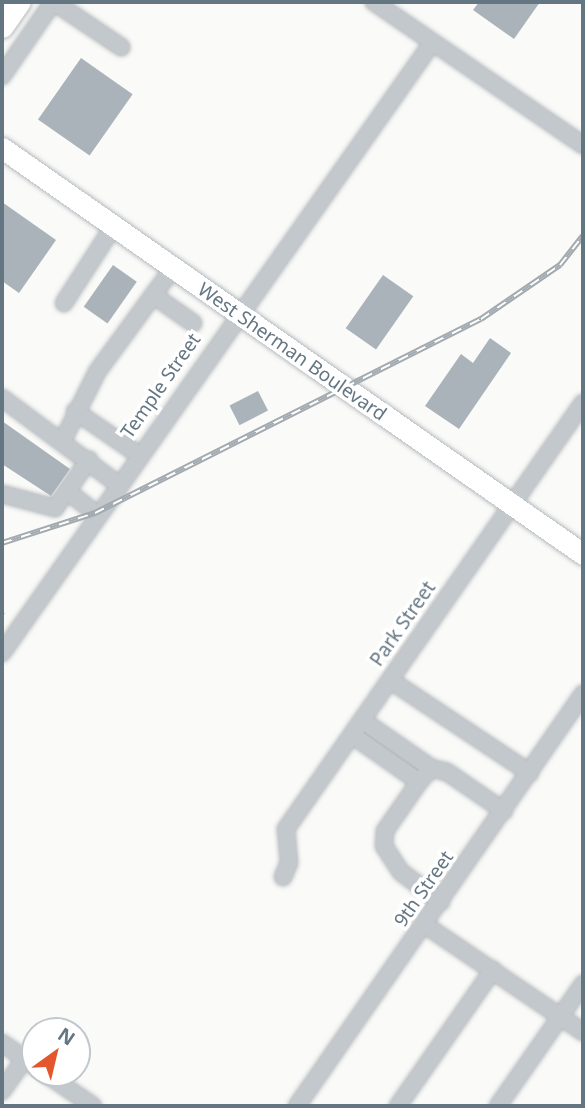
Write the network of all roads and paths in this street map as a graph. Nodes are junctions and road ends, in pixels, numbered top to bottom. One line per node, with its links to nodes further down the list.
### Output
1 (8, 2): 5 (highway)
2 (19, 2): 6 (highway)
3 (54, 2): 8 (street); 9 (street)
4 (374, 2): 7 (street)
5 (2, 10)
6 (2, 26)
7 (432, 43): 10 (street); 16 (street, Temple Street)
8 (121, 47)
9 (2, 76)
10 (583, 145)
11 (2, 148): 12 (main road, West Sherman Boulevard)
12 (113, 227): 13 (main road, West Sherman Boulevard); 15 (street)
13 (173, 268): 14 (street); 16 (main road, West Sherman Boulevard)
14 (153, 295): 17 (street); 20 (street)
15 (64, 303)
16 (237, 313): 22 (street, Temple Street); 27 (main road, West Sherman Boulevard)
17 (193, 323)
18 (2, 398): 21 (street)
19 (583, 403): 27 (street, Park Street)
20 (75, 411): 21 (street); 22 (street)
21 (63, 440): 23 (street)
22 (139, 455): 24 (street, Temple Street)
23 (89, 460): 24 (street); 25 (street)
24 (119, 485): 28 (street, Temple Street)
25 (66, 491): 26 (street); 28 (street)
26 (2, 494)
27 (513, 505): 29 (main road, West Sherman Boulevard); 31 (street, Park Street)
28 (98, 515): 30 (street, Temple Street)
29 (583, 554)
30 (2, 653)
31 (390, 680): 33 (street, Park Street); 36 (street)
32 (583, 694): 36 (street, 9th Street)
33 (362, 720): 34 (street, Park Street); 35 (street)
34 (352, 735): 37 (street); 39 (street, Park Street)
35 (431, 768): 37 (street); 38 (street)
36 (530, 773): 38 (street, 9th Street)
37 (419, 782): 40 (street)
38 (504, 811): 40 (street, 9th Street)
39 (283, 877)
40 (441, 902): 41 (street, 9th Street)
41 (425, 925): 42 (street); 52 (street, 9th Street)
42 (493, 970): 44 (street); 53 (street)
43 (583, 984): 44 (street)
44 (561, 1016): 45 (street); 54 (street)
45 (583, 1031)
46 (2, 1044): 47 (street)
47 (21, 1057)
48 (21, 1072): 50 (street)
49 (65, 1087): 51 (street)
50 (2, 1091)
51 (92, 1106)
52 (297, 1106)
53 (398, 1106)
54 (498, 1106)

